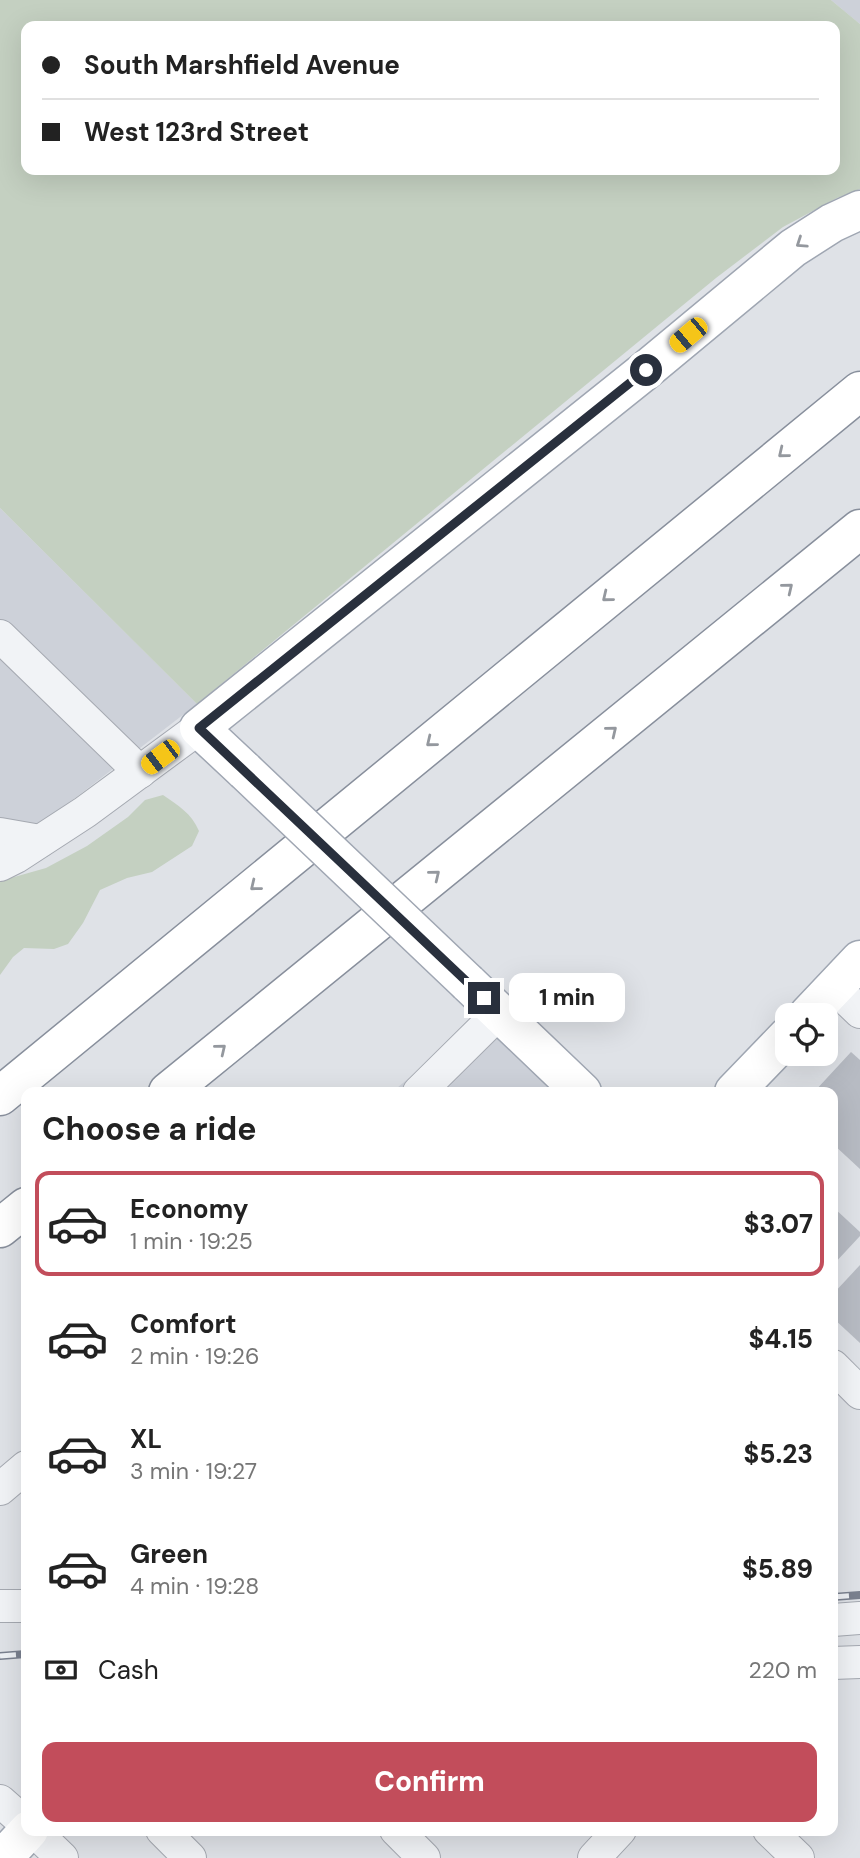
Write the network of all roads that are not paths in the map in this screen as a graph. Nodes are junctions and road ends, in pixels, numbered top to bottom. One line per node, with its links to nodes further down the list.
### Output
1 (860, 210): 5 (main road, one-way to 5)
2 (852, 396): 18 (main road, one-way to 18)
3 (860, 529): 14 (main road, one-way to 3)
4 (0, 636): 6 (street)
5 (199, 728): 6 (street); 12 (main road, bridge)
6 (140, 772): 8 (street)
7 (0, 834): 8 (street)
8 (40, 841): 9 (street)
9 (0, 865)
10 (851, 987): 11 (main road)
11 (826, 1003)
12 (499, 1013): 15 (street); 16 (main road)
13 (775, 1049): 17 (main road)
14 (174, 1087)
15 (424, 1087)
16 (577, 1087)
17 (739, 1087)
18 (0, 1096)
19 (21, 1211): 20 (main road)
20 (0, 1228)
21 (838, 1371): 22 (street)
22 (860, 1393)
23 (21, 1472): 24 (street)
24 (0, 1489)
25 (0, 1606): 26 (street)
26 (21, 1606)
27 (860, 1618): 28 (street)
28 (838, 1620)
29 (860, 1662): 30 (street)
30 (838, 1663)
31 (0, 1801): 32 (street)
32 (21, 1820)
33 (25, 1836): 39 (main road)
34 (38, 1836): 40 (street)
35 (168, 1836): 41 (street)
36 (402, 1836): 42 (street)
37 (614, 1836): 43 (street)
38 (775, 1836): 44 (street)
39 (3, 1858)
40 (62, 1858)
41 (190, 1858)
42 (424, 1858)
43 (594, 1858)
44 (798, 1858)

